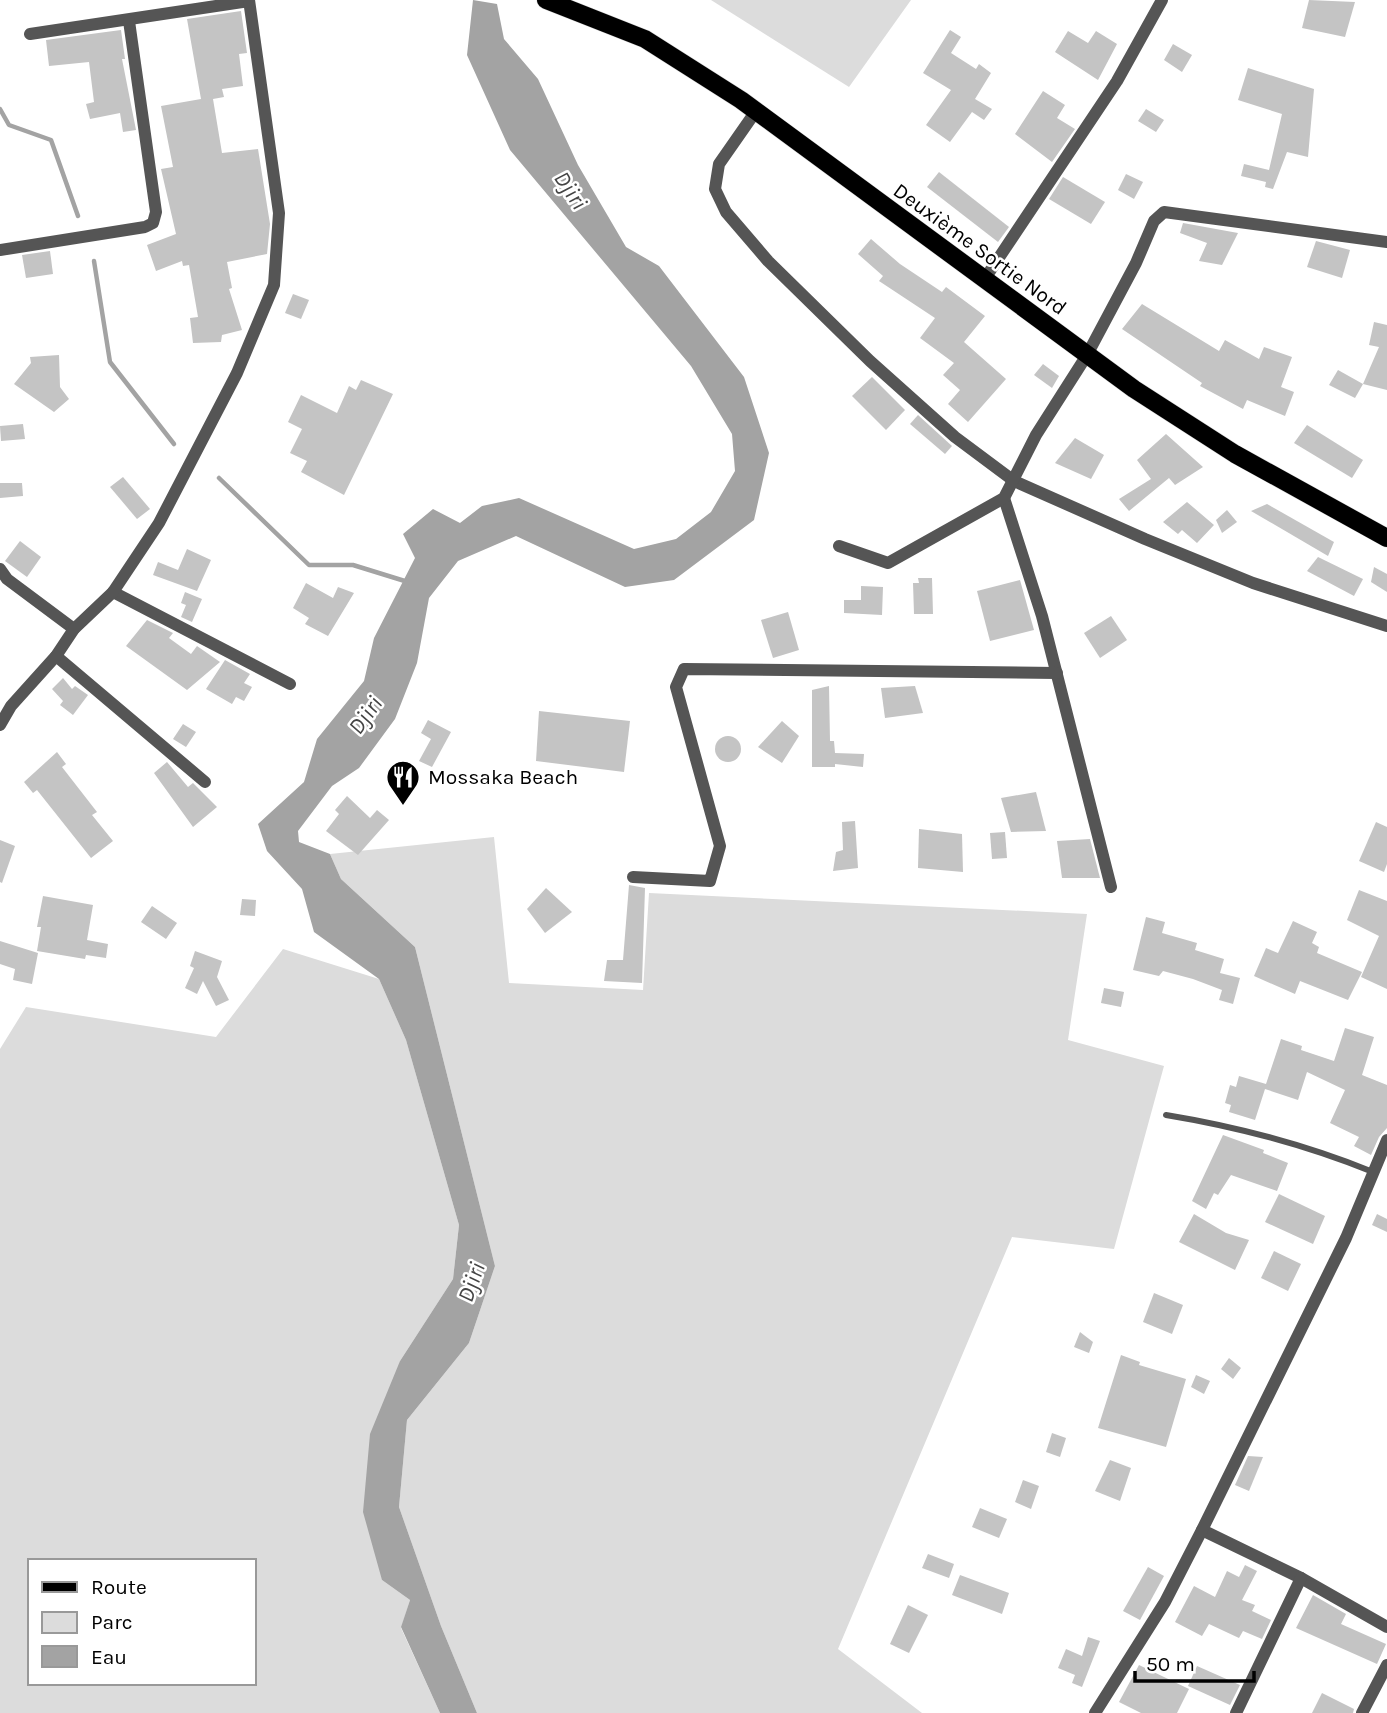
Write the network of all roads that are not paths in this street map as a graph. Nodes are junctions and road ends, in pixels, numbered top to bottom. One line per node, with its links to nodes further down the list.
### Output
1 (249, 0): 4 (street); 16 (street)
2 (546, 0): 6 (main road, Deuxième Sortie Nord)
3 (1162, 0): 9 (street)
4 (129, 21): 5 (street); 8 (street)
5 (30, 34)
6 (756, 111): 9 (main road, Deuxième Sortie Nord); 11 (street)
7 (1387, 242): 10 (street)
8 (0, 250)
9 (984, 280): 10 (main road, Deuxième Sortie Nord)
10 (1087, 355): 11 (street); 13 (main road, Deuxième Sortie Nord)
11 (1014, 481): 12 (street); 17 (street)
12 (1004, 498): 14 (street); 20 (street)
13 (1386, 535)
14 (839, 545)
15 (0, 569): 18 (street)
16 (113, 592): 18 (street); 21 (street)
17 (1387, 626)
18 (74, 629): 19 (street)
19 (56, 656): 22 (street); 24 (street)
20 (1057, 673): 25 (street); 26 (street)
21 (290, 684)
22 (6, 704): 23 (street)
23 (0, 725)
24 (205, 782)
25 (633, 877)
26 (1111, 887)
27 (1166, 1115): 29 (lane)
28 (1387, 1140): 29 (street)
29 (1373, 1172): 30 (street)
30 (1202, 1530): 31 (street); 34 (street)
31 (1301, 1578): 32 (street); 35 (street)
32 (1387, 1627)
33 (1387, 1665): 36 (street)
34 (1095, 1713)
35 (1236, 1713)
36 (1362, 1713)

